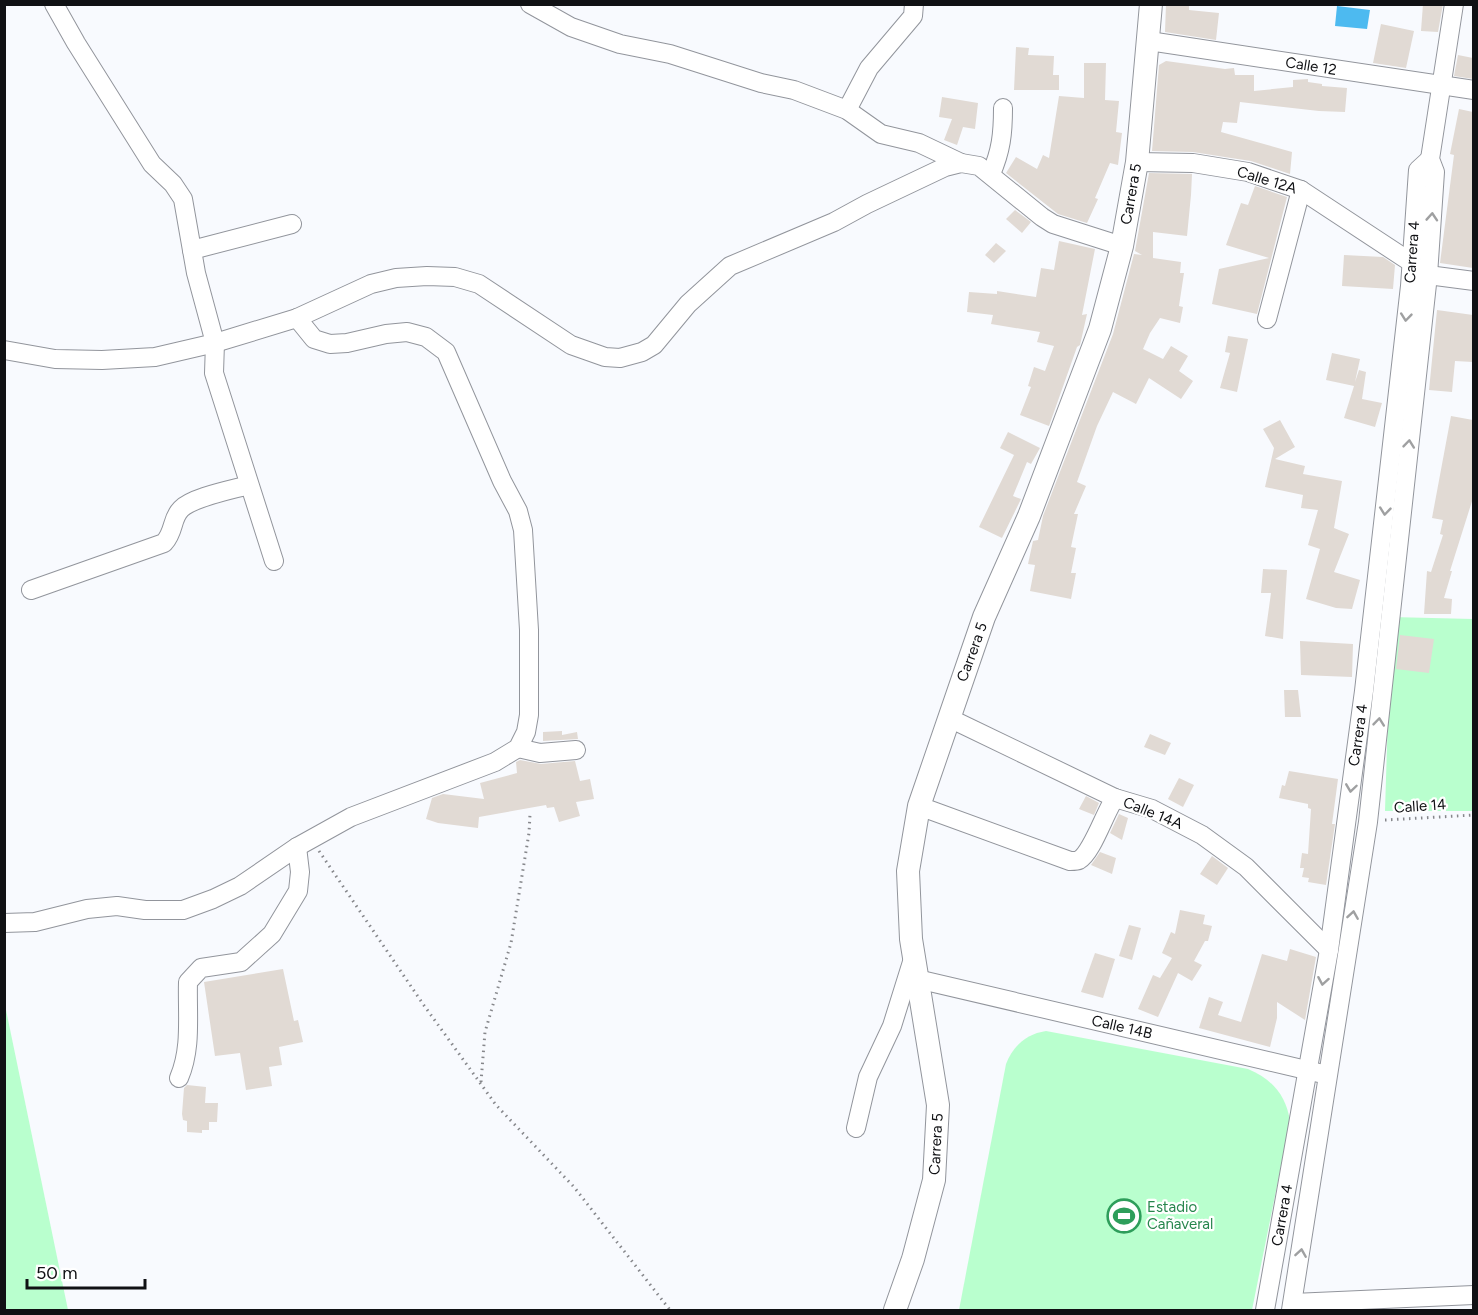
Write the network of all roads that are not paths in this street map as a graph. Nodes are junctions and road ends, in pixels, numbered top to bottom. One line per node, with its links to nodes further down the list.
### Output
1 (54, 4): 18 (street)
2 (530, 4): 10 (street)
3 (914, 4): 10 (street)
4 (1151, 4): 6 (main road, Carrera 5)
5 (1454, 4): 7 (street, Carrera 4)
6 (1149, 41): 7 (street, Calle 12); 12 (main road, Carrera 5)
7 (1441, 85): 8 (street, Calle 12); 11 (street, Carrera 4)
8 (1473, 90)
9 (1003, 108): 14 (street)
10 (847, 110): 13 (street)
11 (1430, 159): 19 (street, Carrera 4); 20 (street, Carrera 4, one-way to 11)
12 (1137, 162): 15 (street, Calle 12A); 17 (main road, Carrera 5)
13 (962, 163): 14 (street); 22 (street)
14 (991, 174): 17 (street)
15 (1301, 190): 19 (street, Calle 12A); 23 (street)
16 (292, 224): 18 (street)
17 (1122, 246): 29 (main road, Carrera 5)
18 (192, 250): 24 (street)
19 (1412, 263): 36 (street, Carrera 4, one-way to 36)
20 (1428, 275): 21 (street); 40 (street, Carrera 4, one-way to 20)
21 (1473, 281)
22 (297, 318): 24 (street); 30 (street)
23 (1267, 319)
24 (215, 344): 25 (street); 26 (street)
25 (4, 350)
26 (249, 485): 27 (street); 28 (street)
27 (274, 561)
28 (31, 590)
29 (949, 718): 32 (street, Calle 14A); 33 (main road, Carrera 5)
30 (518, 748): 31 (street); 34 (street)
31 (576, 750)
32 (1115, 798): 33 (street); 36 (street, Calle 14A)
33 (919, 806): 37 (main road, Carrera 5)
34 (304, 844): 35 (street); 41 (street)
35 (4, 923)
36 (1329, 950): 39 (street, Carrera 4, one-way to 39)
37 (914, 955): 38 (main road, Carrera 5); 42 (street)
38 (917, 980): 39 (street, Calle 14B); 45 (main road, Carrera 5)
39 (1308, 1070): 40 (street, Calle 14B); 46 (street, Carrera 4)
40 (1328, 1075): 44 (street, Carrera 4, one-way to 40)
41 (179, 1078)
42 (856, 1128)
43 (1473, 1295): 44 (street)
44 (1292, 1307)
45 (895, 1311)
46 (1265, 1311)

